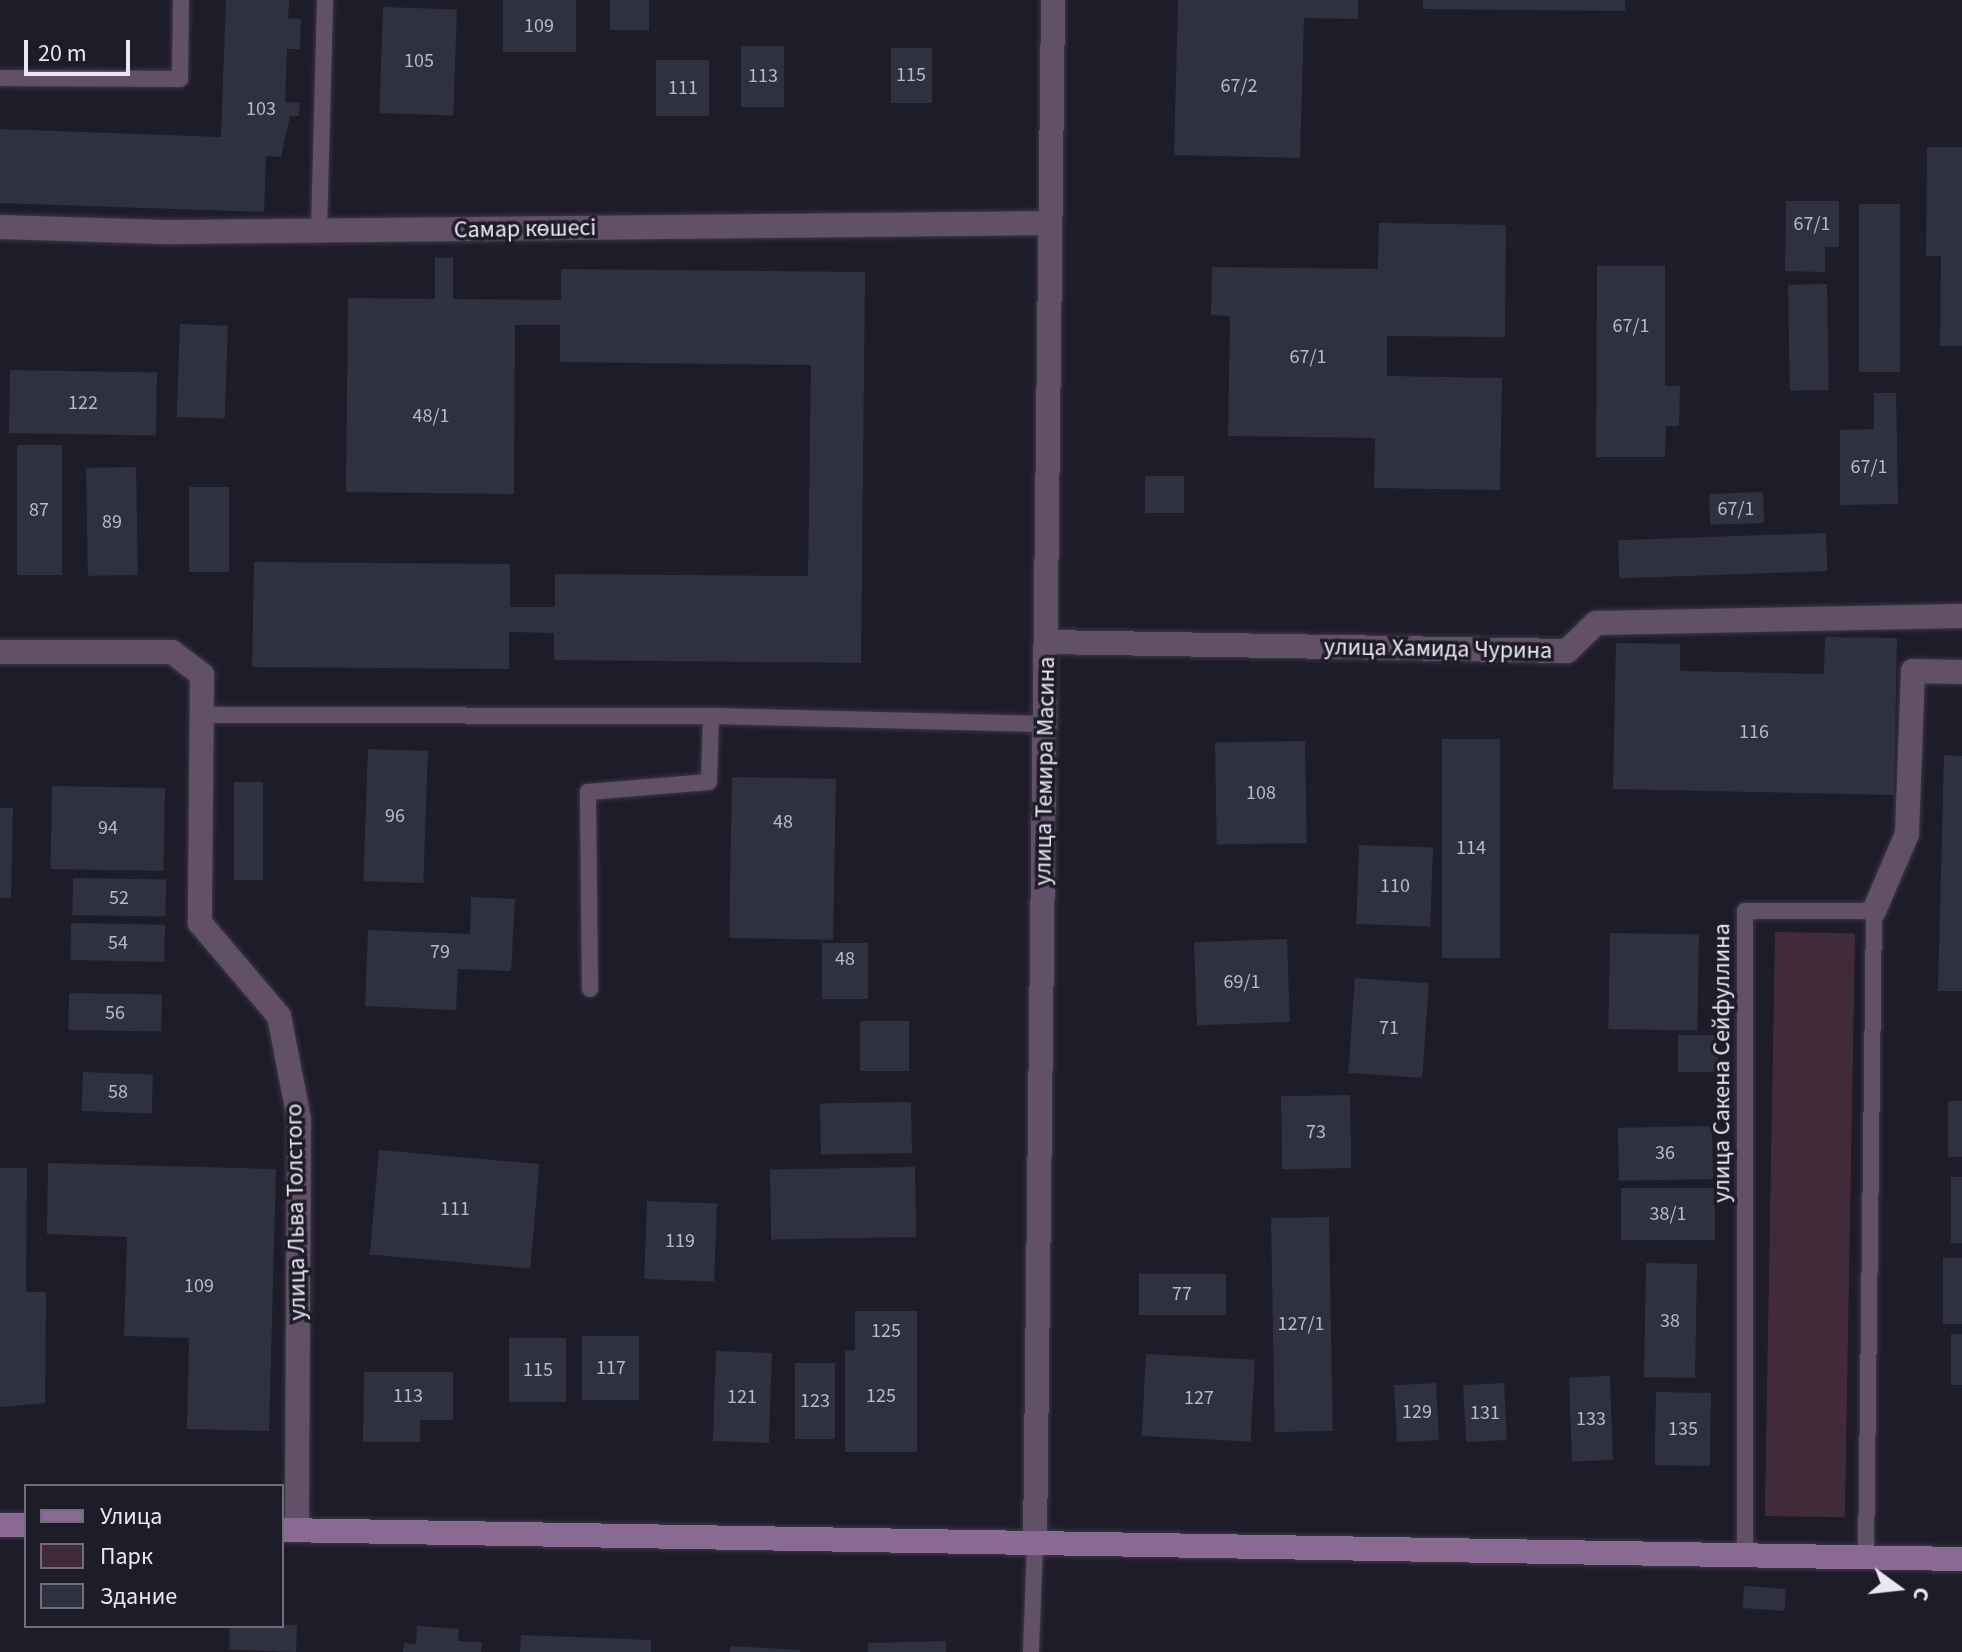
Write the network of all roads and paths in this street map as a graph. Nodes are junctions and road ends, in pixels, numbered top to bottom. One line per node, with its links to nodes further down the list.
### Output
1 (181, 0): 4 (lane)
2 (325, 0): 7 (lane)
3 (1053, 0): 5 (street, улица Темира Масина)
4 (0, 78)
5 (1049, 223): 7 (street, Самар көшесі); 9 (street, улица Темира Масина)
6 (0, 227): 7 (street, Самар көшесі)
7 (319, 231)
8 (1962, 616): 9 (street, улица Хамида Чурина)
9 (1046, 642): 14 (street, улица Темира Масина)
10 (0, 652): 12 (street, улица Льва Толстого)
11 (1962, 672): 15 (street)
12 (202, 715): 13 (lane); 19 (street, улица Льва Толстого)
13 (711, 716): 14 (lane); 16 (lane)
14 (1045, 724): 20 (street, улица Темира Масина)
15 (1874, 911): 21 (lane, улица Сакена Сейфуллина); 22 (lane)
16 (590, 989)
17 (0, 1525): 18 (street)
18 (24, 1525)
19 (290, 1530): 20 (street)
20 (1035, 1543): 21 (street); 24 (lane)
21 (1745, 1555): 22 (street)
22 (1866, 1557): 23 (street)
23 (1962, 1559)
24 (1031, 1652)

